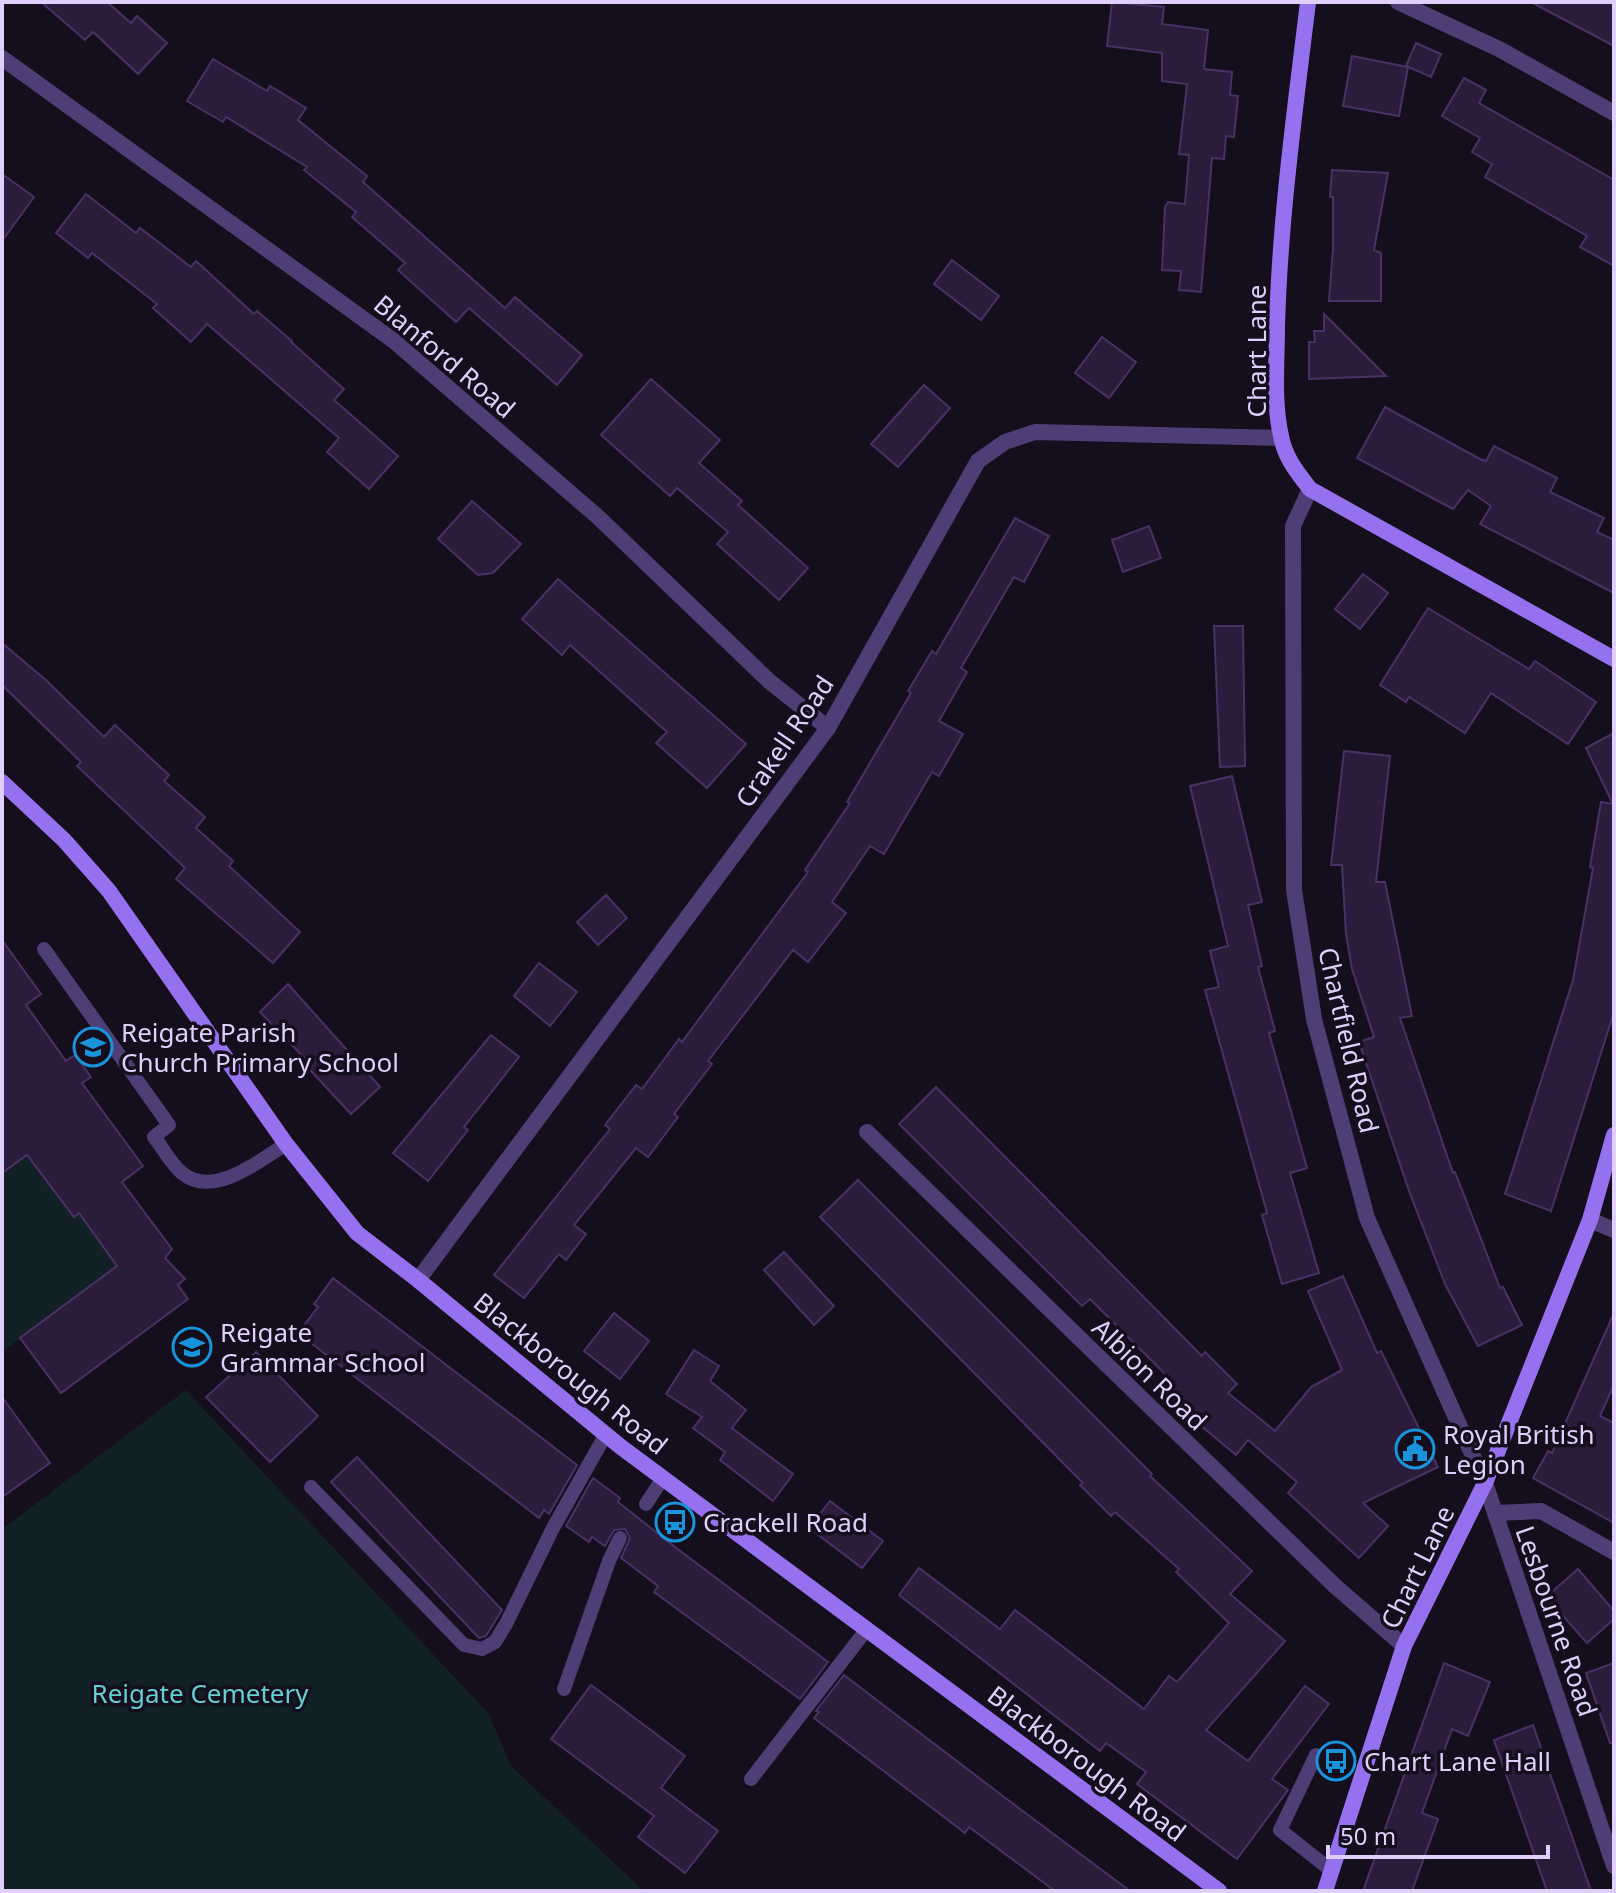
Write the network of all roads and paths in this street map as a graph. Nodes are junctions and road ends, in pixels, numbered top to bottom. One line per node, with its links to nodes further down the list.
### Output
1 (1308, 2): 5 (street, Chart Lane)
2 (1398, 2): 4 (street)
3 (2, 58): 8 (street, Blanford Road)
4 (1614, 113)
5 (1281, 438): 6 (street, Chart Lane); 8 (street, Crakell Road)
6 (1310, 489): 7 (street, Chart Lane); 19 (street, Chartfield Road)
7 (1614, 659)
8 (828, 728): 16 (street, Crakell Road)
9 (2, 782): 13 (street, Blackborough Road)
10 (44, 949): 13 (lane)
11 (867, 1132): 26 (street, Albion Road)
12 (1614, 1135): 14 (street, Chart Lane)
13 (286, 1144): 16 (street, Blackborough Road)
14 (1590, 1220): 15 (street); 19 (street, Chart Lane)
15 (1614, 1230)
16 (418, 1280): 17 (street, Blackborough Road)
17 (606, 1434): 18 (street, Blackborough Road); 20 (lane)
18 (663, 1478): 21 (lane); 25 (street, Blackborough Road)
19 (1485, 1483): 22 (street, Lesbourne Road); 26 (street, Chart Lane)
20 (311, 1487)
21 (646, 1504)
22 (1495, 1513): 24 (street); 30 (street, Lesbourne Road)
23 (620, 1538): 27 (lane)
24 (1614, 1552)
25 (867, 1629): 29 (lane); 32 (street, Blackborough Road)
26 (1404, 1646): 31 (street, Chart Lane)
27 (564, 1689)
28 (1316, 1755): 31 (lane)
29 (751, 1779)
30 (1614, 1866)
31 (1332, 1871): 33 (street, Chart Lane)
32 (1219, 1891)
33 (1325, 1891)

